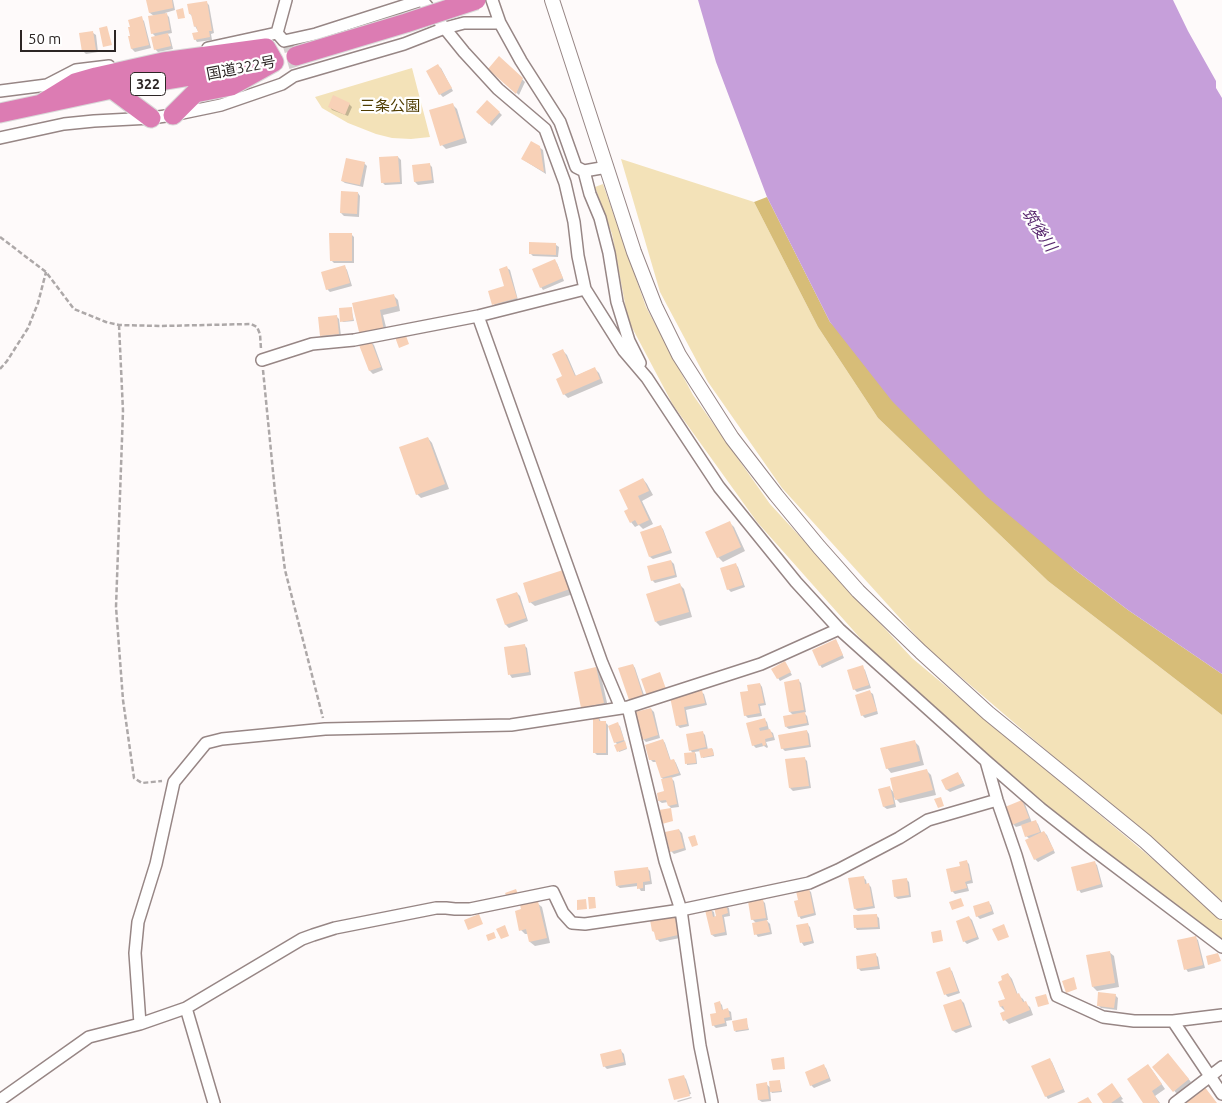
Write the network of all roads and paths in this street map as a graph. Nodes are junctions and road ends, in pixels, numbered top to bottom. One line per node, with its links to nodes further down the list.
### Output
1 (287, 0): 8 (street)
2 (422, 0): 7 (street); 8 (street)
3 (476, 0): 10 (highway, 国道322号 / 322, bridge)
4 (492, 0): 6 (street)
5 (552, 0): 18 (street)
6 (500, 23): 7 (street); 19 (street)
7 (445, 28): 15 (street); 22 (street)
8 (277, 33): 9 (street)
9 (163, 62): 10 (highway); 12 (street); 13 (highway)
10 (274, 62): 11 (highway, 国道322号 / 322); 15 (highway)
11 (112, 89): 13 (highway, 国道322号 / 322); 16 (highway)
12 (0, 91)
13 (41, 104): 14 (highway, 国道322号 / 322)
14 (0, 113)
15 (173, 116): 16 (street)
16 (151, 118): 17 (street)
17 (0, 138)
18 (607, 166): 19 (street); 35 (street)
19 (584, 172): 27 (street)
20 (0, 237): 21 (path)
21 (46, 272): 24 (path); 26 (path)
22 (585, 289): 23 (street); 27 (street)
23 (478, 316): 25 (street); 29 (street)
24 (118, 325): 25 (path); 32 (path)
25 (262, 360): 30 (path)
26 (0, 369)
27 (648, 378): 28 (street)
28 (839, 629): 29 (street); 31 (street)
29 (625, 708): 30 (street); 34 (street)
30 (326, 730): 32 (street)
31 (986, 761): 33 (street); 36 (street)
32 (174, 782): 40 (street)
33 (997, 800): 34 (street); 39 (street)
34 (681, 910): 37 (street); 46 (street)
35 (1222, 912)
36 (1222, 947)
37 (186, 1008): 40 (street); 45 (street)
38 (1222, 1015): 39 (street)
39 (1174, 1021): 42 (street)
40 (140, 1024): 44 (street)
41 (1222, 1067): 42 (street)
42 (1209, 1076): 43 (street); 47 (street)
43 (1222, 1094)
44 (0, 1100)
45 (214, 1103)
46 (712, 1103)
47 (1175, 1103)

